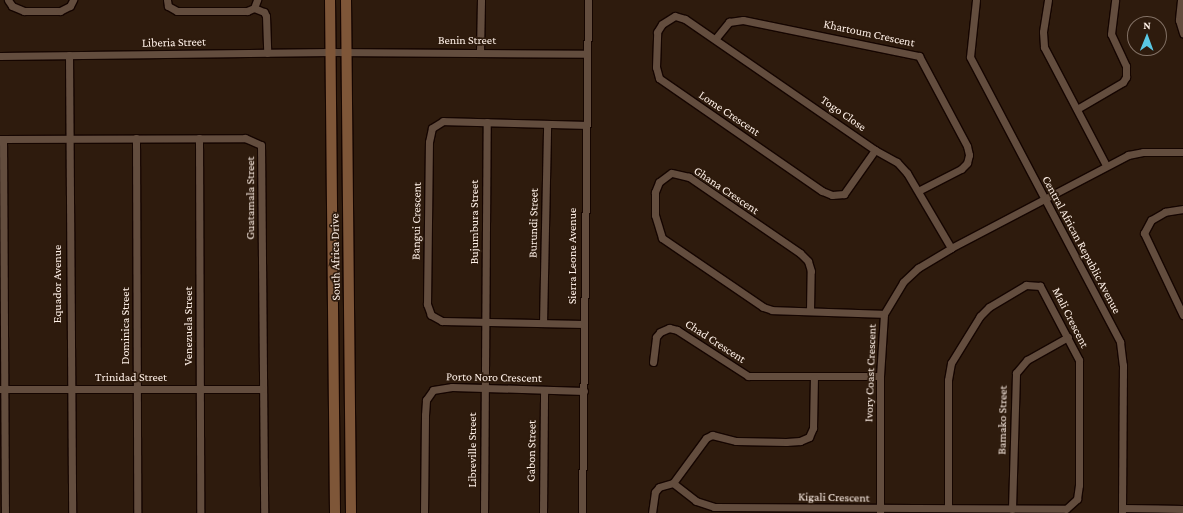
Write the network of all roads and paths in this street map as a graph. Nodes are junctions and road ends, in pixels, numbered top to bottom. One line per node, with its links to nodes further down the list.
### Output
1 (8, 0): 2 (street)
2 (73, 0)
3 (167, 0): 13 (street)
4 (257, 0): 13 (street)
5 (330, 0): 16 (street, South Africa Drive)
6 (346, 0): 19 (street, South Africa Drive)
7 (482, 0): 17 (street)
8 (588, 0): 20 (street, Sierra Leone Avenue)
9 (976, 0): 35 (street, Central African Republic Avenue)
10 (1048, 0): 23 (street)
11 (1115, 0): 23 (street)
12 (1181, 0): 14 (street)
13 (254, 8): 18 (street)
14 (1183, 33)
15 (716, 38): 31 (street, Togo Close); 31 (street, Lome Crescent); 34 (street, Khartoum Crescent)
16 (331, 52): 18 (street, Liberia Street); 19 (street, Liberia Street); 68 (street, South Africa Drive)
17 (480, 52): 19 (street, Benin Street); 20 (street, Benin Street)
18 (267, 53): 21 (street, Liberia Street)
19 (347, 53): 69 (street, South Africa Drive)
20 (587, 54): 26 (street, Sierra Leone Avenue)
21 (69, 55): 22 (street, Liberia Street); 27 (street, Equador Avenue)
22 (0, 56)
23 (1077, 109): 33 (street)
24 (487, 122): 25 (street, Bangui Crescent); 41 (street, Bujumbura Street); 41 (street, Bangui Crescent)
25 (547, 124): 26 (street, Bangui Crescent); 42 (street, Burundi Street)
26 (585, 125): 43 (street, Sierra Leone Avenue)
27 (69, 138): 28 (street, Guatamala Street); 30 (street, Guatamala Street); 52 (street, Equador Avenue)
28 (136, 138): 29 (street, Guatamala Street); 48 (street, Dominica Street)
29 (199, 138): 49 (street, Guatamala Street); 53 (street, Venezuela Street)
30 (2, 139): 51 (street)
31 (875, 150): 34 (street, Togo Close)
32 (1183, 152): 33 (street, Ivory Coast Crescent)
33 (1106, 165): 35 (street, Ivory Coast Crescent)
34 (918, 191): 37 (street, Togo Close)
35 (1043, 199): 37 (street, Ivory Coast Crescent); 61 (street, Central African Republic Avenue)
36 (1183, 209): 40 (street)
37 (951, 248): 39 (street, Ivory Coast Crescent)
38 (810, 310): 38 (street, Ghana Crescent); 39 (street, Ghana Crescent)
39 (884, 314): 46 (street, Ivory Coast Crescent)
40 (1183, 314)
41 (486, 322): 42 (street, Bangui Crescent); 50 (street, Bujumbura Street)
42 (543, 323): 43 (street, Bangui Crescent)
43 (584, 324): 55 (street, Sierra Leone Avenue)
44 (1068, 337): 57 (street, Mali Crescent); 58 (street, Bamako Street); 58 (street, Mali Crescent)
45 (653, 362): 47 (street, Chad Crescent)
46 (880, 376): 47 (street, Chad Crescent); 62 (street, Ivory Coast Crescent)
47 (814, 378): 56 (street)
48 (138, 388): 52 (street, Trinidad Street); 53 (street, Trinidad Street); 65 (street, Dominica Street)
49 (262, 388): 53 (street, Trinidad Street); 67 (street, Guatamala Street)
50 (484, 388): 54 (street, Porto Noro Crescent); 70 (street, Porto Noro Crescent); 71 (street, Libreville Street)
51 (2, 389): 52 (street, Trinidad Street); 63 (street)
52 (70, 389): 64 (street, Equador Avenue)
53 (201, 390): 66 (street, Venezuela Street)
54 (544, 390): 55 (street, Porto Noro Crescent); 72 (street, Gabon Street)
55 (584, 391): 73 (street, Sierra Leone Avenue)
56 (673, 483): 60 (street, Kigali Crescent); 74 (street)
57 (948, 508): 58 (street, Mali Crescent); 62 (street, Mali Crescent)
58 (1012, 508)
59 (1183, 509): 61 (street)
60 (786, 511): 62 (street, Kigali Crescent)
61 (1122, 511)
62 (880, 512)
63 (5, 513)
64 (72, 513)
65 (137, 513)
66 (200, 513)
67 (264, 513)
68 (335, 513)
69 (351, 513)
70 (424, 513)
71 (484, 513)
72 (542, 513)
73 (582, 513)
74 (652, 513)

